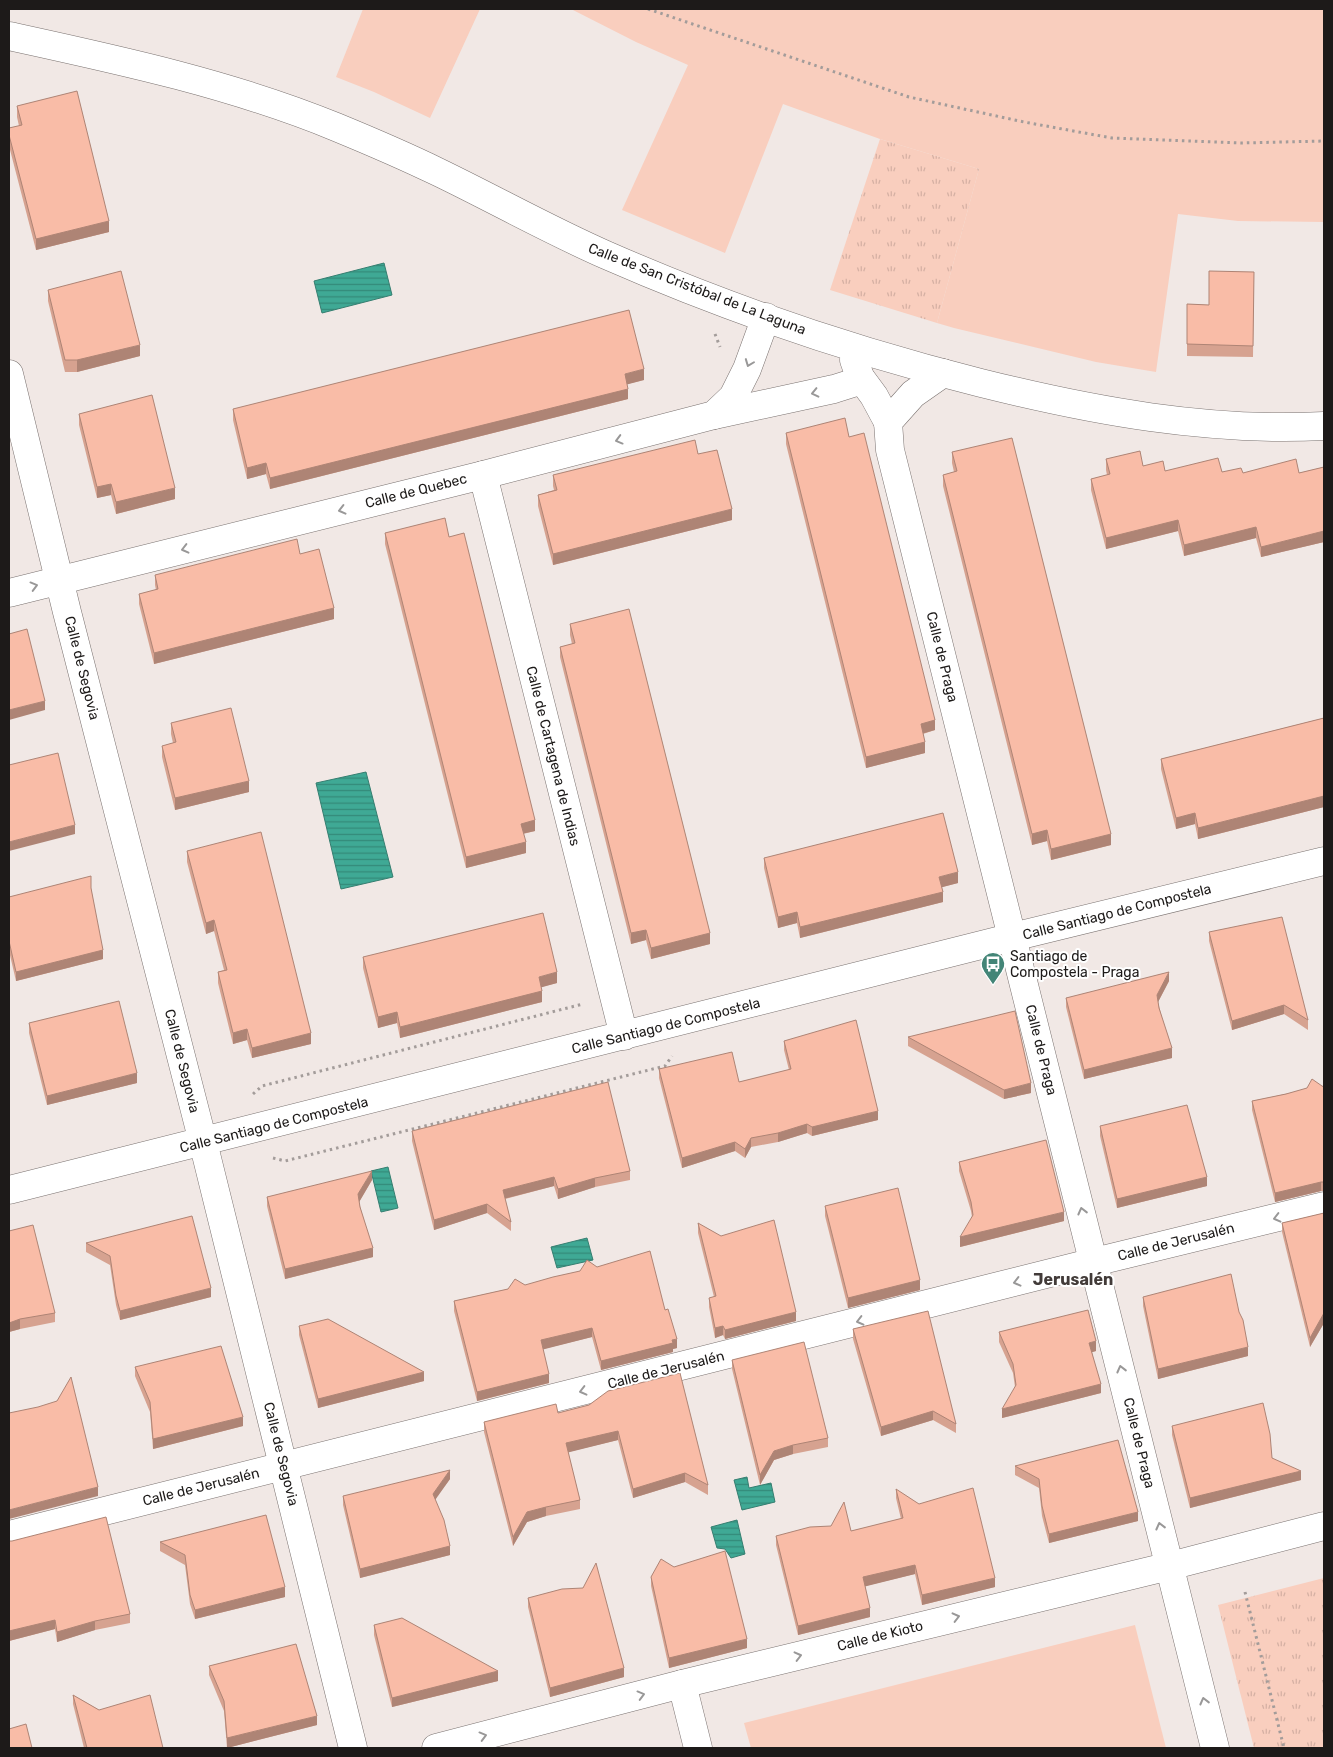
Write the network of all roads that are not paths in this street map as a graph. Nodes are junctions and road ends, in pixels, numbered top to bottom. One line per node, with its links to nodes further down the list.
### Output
1 (9, 36): 2 (street, Calle de San Cristóbal de La Laguna)
2 (766, 317): 3 (street, Calle de San Cristóbal de La Laguna); 7 (street, Calle de Quebec, one-way to 7)
3 (848, 346): 4 (street, Calle de San Cristóbal de La Laguna); 6 (street)
4 (943, 373): 8 (street); 9 (street, Calle de San Cristóbal de La Laguna)
5 (9, 374): 11 (street, Calle de Segovia)
6 (860, 377): 7 (street, one-way to 7); 8 (street)
7 (714, 415): 10 (street, Calle de Quebec, one-way to 10)
8 (888, 422): 14 (street, Calle de Praga)
9 (1324, 426)
10 (482, 475): 11 (street, Calle de Quebec, one-way to 11); 15 (street, Calle de Cartagena de Indias)
11 (60, 580): 12 (street, Calle de Quebec, one-way to 11); 16 (street, Calle de Segovia)
12 (9, 593)
13 (1324, 861): 14 (street, Calle Santiago de Compostela)
14 (1013, 937): 15 (street, Calle Santiago de Compostela); 19 (street, Calle de Praga, one-way to 14)
15 (624, 1036): 16 (street, Calle Santiago de Compostela)
16 (203, 1142): 17 (street, Calle Santiago de Compostela); 20 (street, Calle de Segovia)
17 (9, 1190)
18 (1324, 1206): 19 (street, Calle de Jerusalén, one-way to 19)
19 (1094, 1262): 20 (street, Calle de Jerusalén, one-way to 20); 23 (street, Calle de Praga, one-way to 19)
20 (284, 1466): 22 (street, Calle de Jerusalén); 25 (street, Calle de Segovia)
21 (1324, 1526): 23 (street, Calle de Kioto)
22 (9, 1535)
23 (1170, 1566): 24 (street, Calle de Kioto, one-way to 23); 28 (street, Calle de Praga, one-way to 23)
24 (682, 1684): 26 (street, Calle de Kioto, one-way to 24); 27 (street)
25 (353, 1748)
26 (436, 1748)
27 (698, 1748)
28 (1216, 1748)

